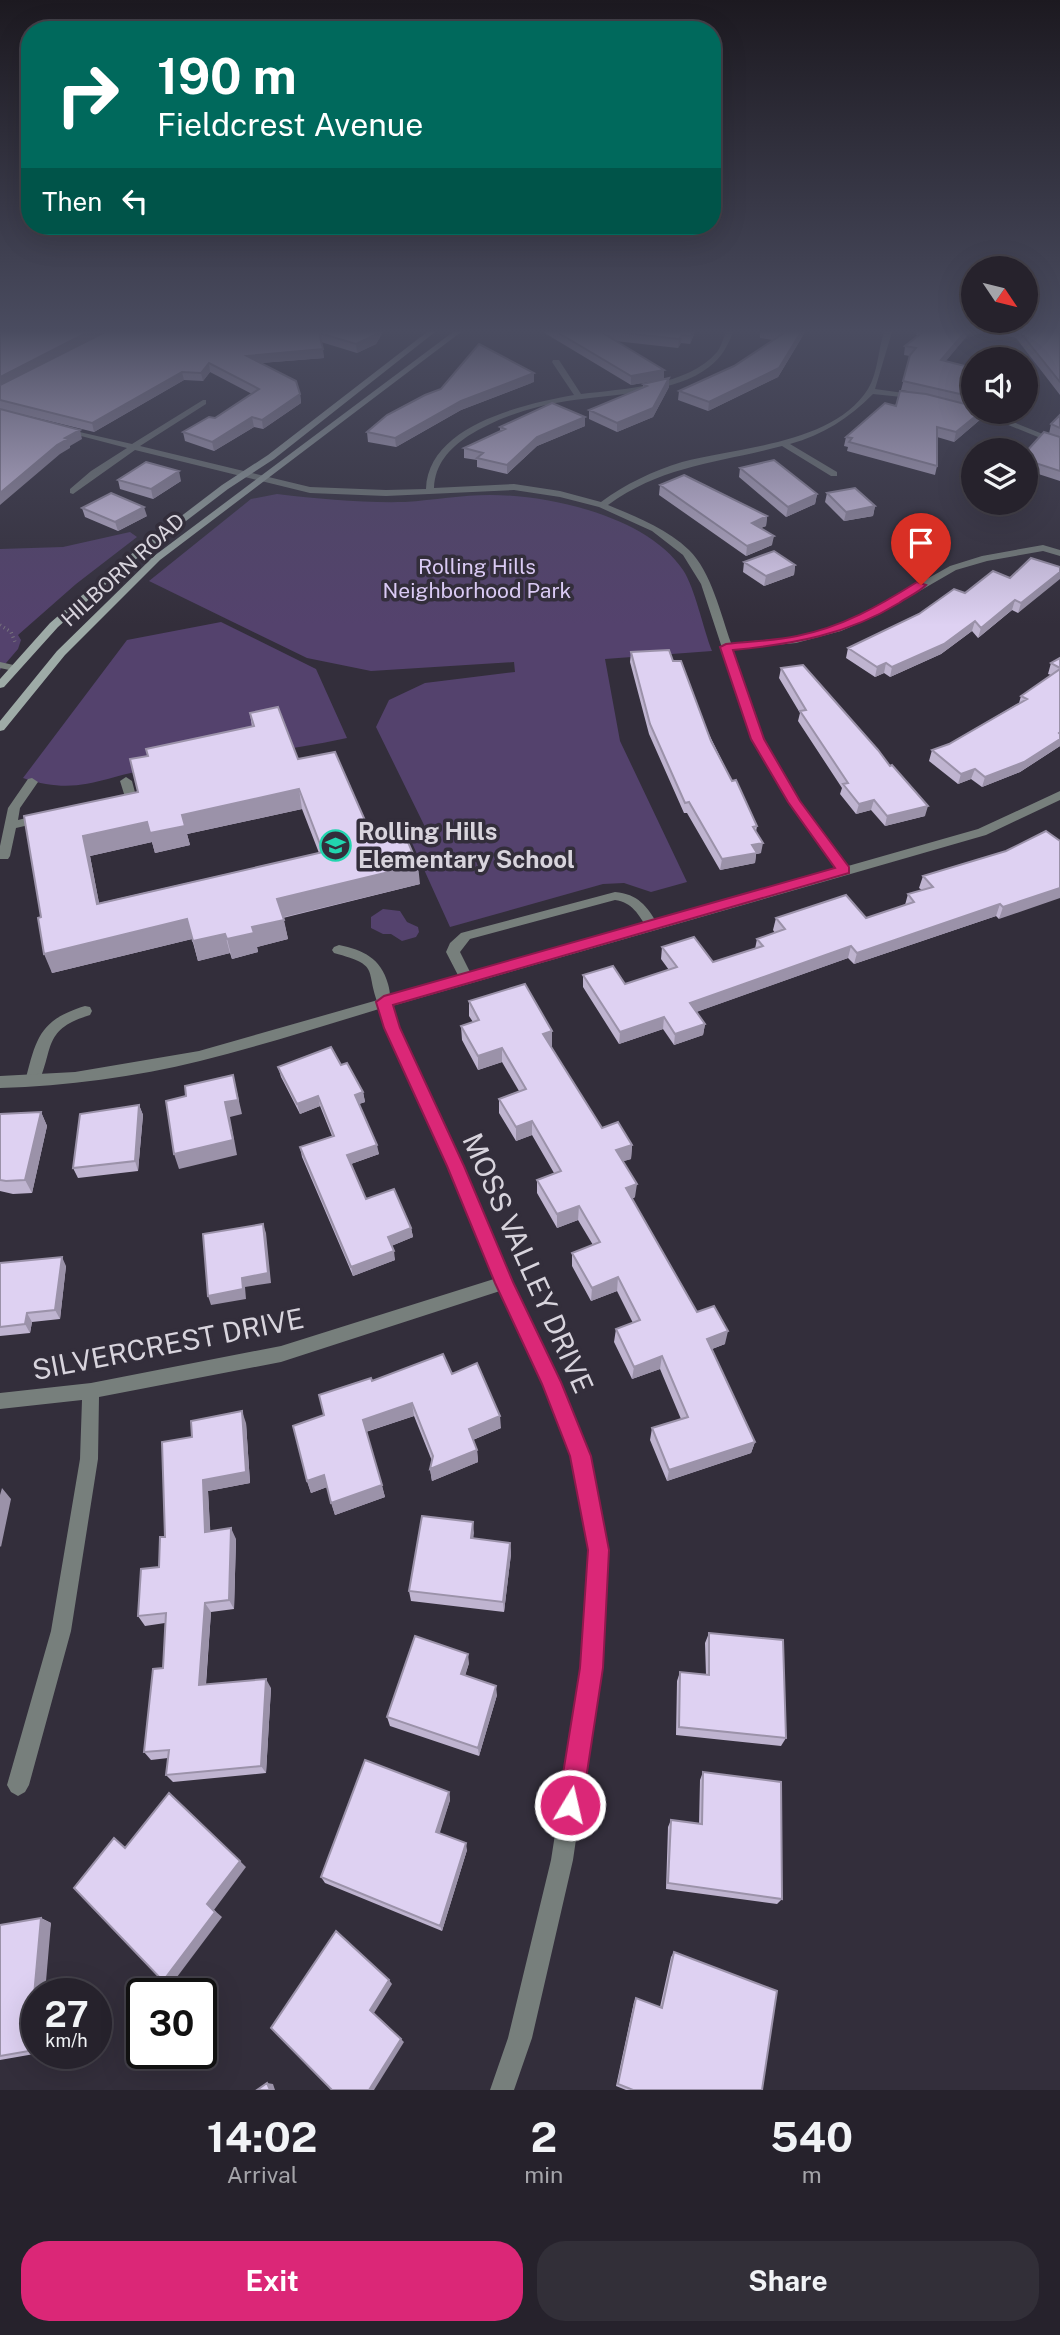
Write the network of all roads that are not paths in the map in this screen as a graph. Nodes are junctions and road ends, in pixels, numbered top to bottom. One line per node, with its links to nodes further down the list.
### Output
1 (63, 430): 10 (street)
2 (160, 430): 10 (street)
3 (306, 430): 12 (street, HILBORN ROAD)
4 (328, 430): 13 (street, HILBORN ROAD)
5 (472, 430): 15 (street)
6 (817, 430): 8 (street)
7 (1024, 430): 9 (street)
8 (784, 444): 11 (street); 16 (street)
9 (1060, 444)
10 (132, 448): 12 (street); 14 (street)
11 (834, 474)
12 (243, 475): 13 (street); 20 (street, HILBORN ROAD)
13 (261, 480): 15 (street); 22 (street, HILBORN ROAD)
14 (73, 491)
15 (430, 491): 16 (street)
16 (602, 505): 18 (street)
17 (1060, 553): 18 (street)
18 (726, 647): 30 (street)
19 (0, 665): 20 (street)
20 (15, 668): 21 (street, HILBORN ROAD)
21 (0, 685)
22 (0, 729)
23 (126, 781): 26 (street)
24 (32, 782): 28 (street)
25 (1060, 795): 30 (street)
26 (104, 805)
27 (50, 817): 28 (street)
28 (10, 825): 29 (street)
29 (4, 856)
30 (844, 870): 31 (street)
31 (652, 925): 33 (street); 33 (street)
32 (340, 950): 34 (street, MOSS VALLEY DRIVE)
33 (466, 978): 34 (street)
34 (384, 1002): 37 (street); 38 (street, MOSS VALLEY DRIVE)
35 (85, 1011): 37 (street)
36 (0, 1082): 37 (street)
37 (32, 1082)
38 (504, 1283): 39 (street, SILVERCREST DRIVE); 42 (street, MOSS VALLEY DRIVE)
39 (91, 1391): 40 (street, SILVERCREST DRIVE); 41 (street)
40 (0, 1401)
41 (18, 1785)
42 (502, 2090)

